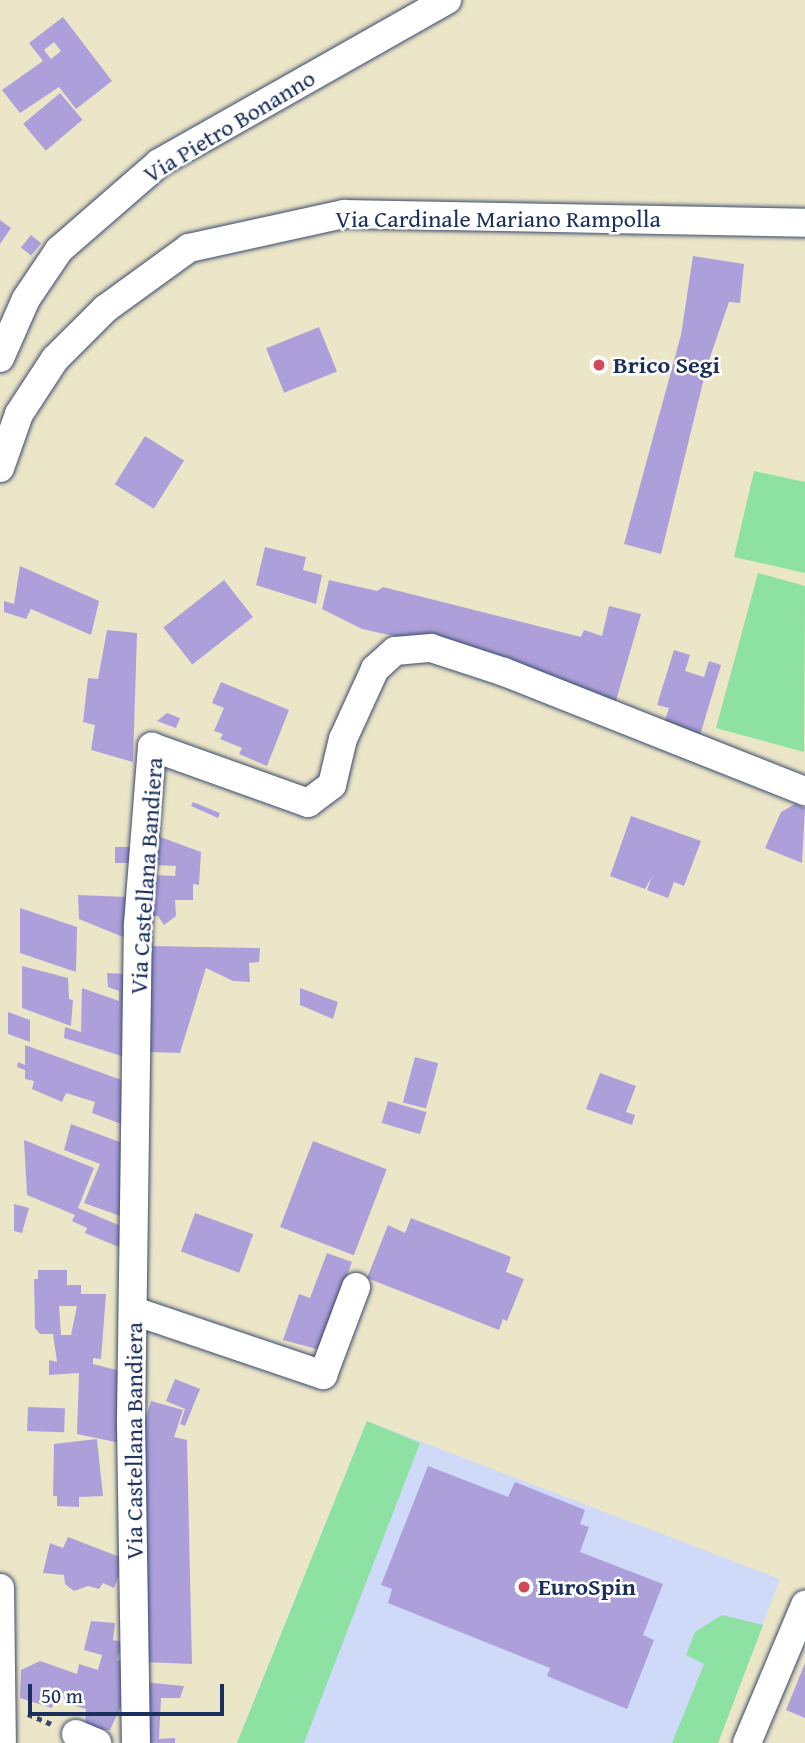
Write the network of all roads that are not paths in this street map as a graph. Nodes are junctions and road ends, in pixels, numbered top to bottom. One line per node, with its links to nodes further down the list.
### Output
1 (447, 0): 3 (street, Via Pietro Bonanno)
2 (805, 223): 4 (street, Via Cardinale Mariano Rampolla)
3 (0, 358)
4 (1, 460)
5 (805, 792): 7 (street, Via Castellana Bandiera)
6 (356, 1287): 7 (street)
7 (134, 1311): 12 (street, Via Castellana Bandiera)
8 (0, 1588): 10 (street)
9 (805, 1605): 13 (street)
10 (1, 1703): 11 (street)
11 (2, 1743)
12 (136, 1743)
13 (747, 1743)

